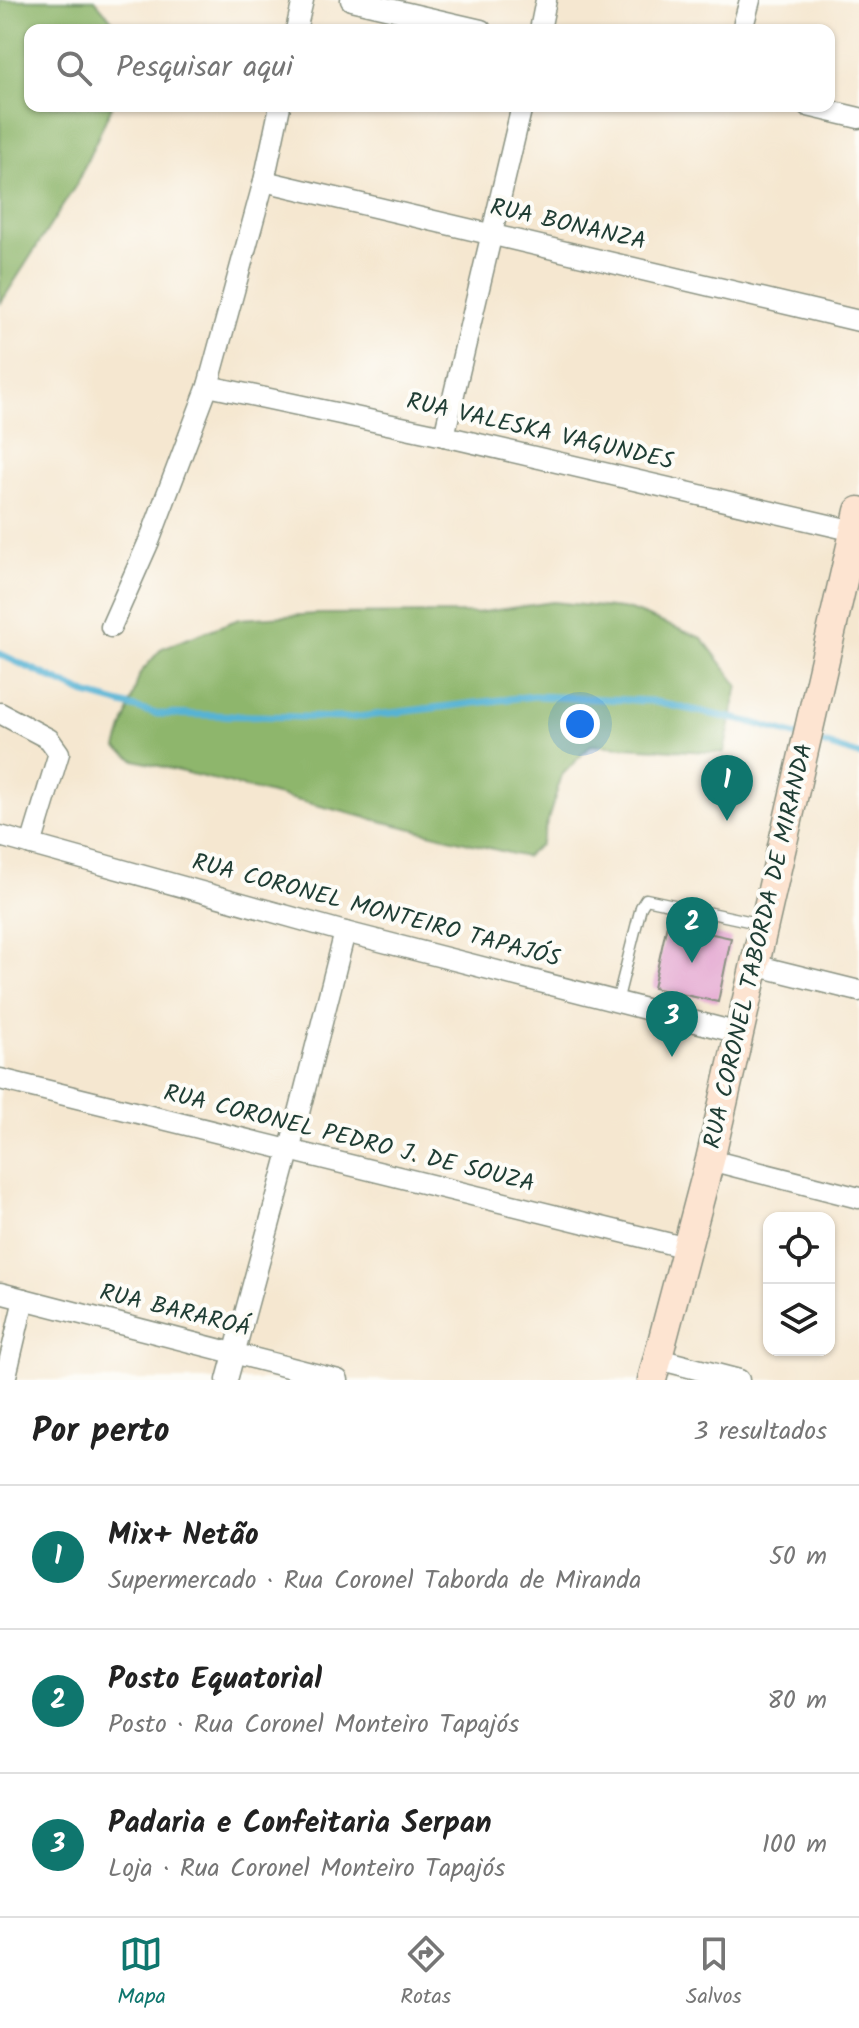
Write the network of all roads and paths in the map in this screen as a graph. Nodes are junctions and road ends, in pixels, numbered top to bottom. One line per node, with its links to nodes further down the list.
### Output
1 (303, 0): 5 (street)
2 (351, 0): 6 (street)
3 (546, 0): 7 (street)
4 (750, 0): 8 (street)
5 (297, 24)
6 (455, 24)
7 (541, 24)
8 (744, 24)
9 (279, 112): 13 (street)
10 (521, 112): 14 (street)
11 (834, 112): 12 (street)
12 (859, 118)
13 (264, 181): 14 (street, RUA BONANZA); 16 (street)
14 (491, 234): 15 (street, RUA BONANZA); 17 (street)
15 (859, 321)
16 (208, 386): 17 (street, RUA VALESKA VAGUNDES); 19 (street)
17 (444, 436): 18 (street, RUA VALESKA VAGUNDES)
18 (857, 525): 23 (street, RUA CORONEL TABORDA DE MIRANDA)
19 (111, 627)
20 (0, 713): 22 (street)
21 (0, 836): 22 (street, RUA CORONEL MONTEIRO TAPAJÓS)
22 (31, 845): 24 (street, RUA CORONEL MONTEIRO TAPAJÓS)
23 (764, 925): 25 (street, RUA CORONEL TABORDA DE MIRANDA); 27 (lane)
24 (345, 932): 27 (street, RUA CORONEL MONTEIRO TAPAJÓS); 30 (street)
25 (754, 965): 26 (street); 28 (street, RUA CORONEL TABORDA DE MIRANDA)
26 (859, 991)
27 (617, 1002): 28 (street, RUA CORONEL MONTEIRO TAPAJÓS)
28 (739, 1033): 31 (street, RUA CORONEL TABORDA DE MIRANDA)
29 (0, 1079): 30 (street, RUA CORONEL PEDRO J. DE SOUZA)
30 (289, 1152): 33 (street, RUA CORONEL PEDRO J. DE SOUZA); 36 (street)
31 (710, 1160): 32 (street); 33 (street, RUA CORONEL TABORDA DE MIRANDA)
32 (859, 1198)
33 (687, 1248): 37 (street, RUA CORONEL TABORDA DE MIRANDA)
34 (0, 1293): 35 (street, RUA BARAROÁ)
35 (24, 1299): 36 (street, RUA BARAROÁ); 38 (street)
36 (234, 1353): 39 (street); 40 (street, RUA BARAROÁ)
37 (655, 1369): 41 (street)
38 (5, 1380)
39 (227, 1380)
40 (338, 1380)
41 (739, 1380)

